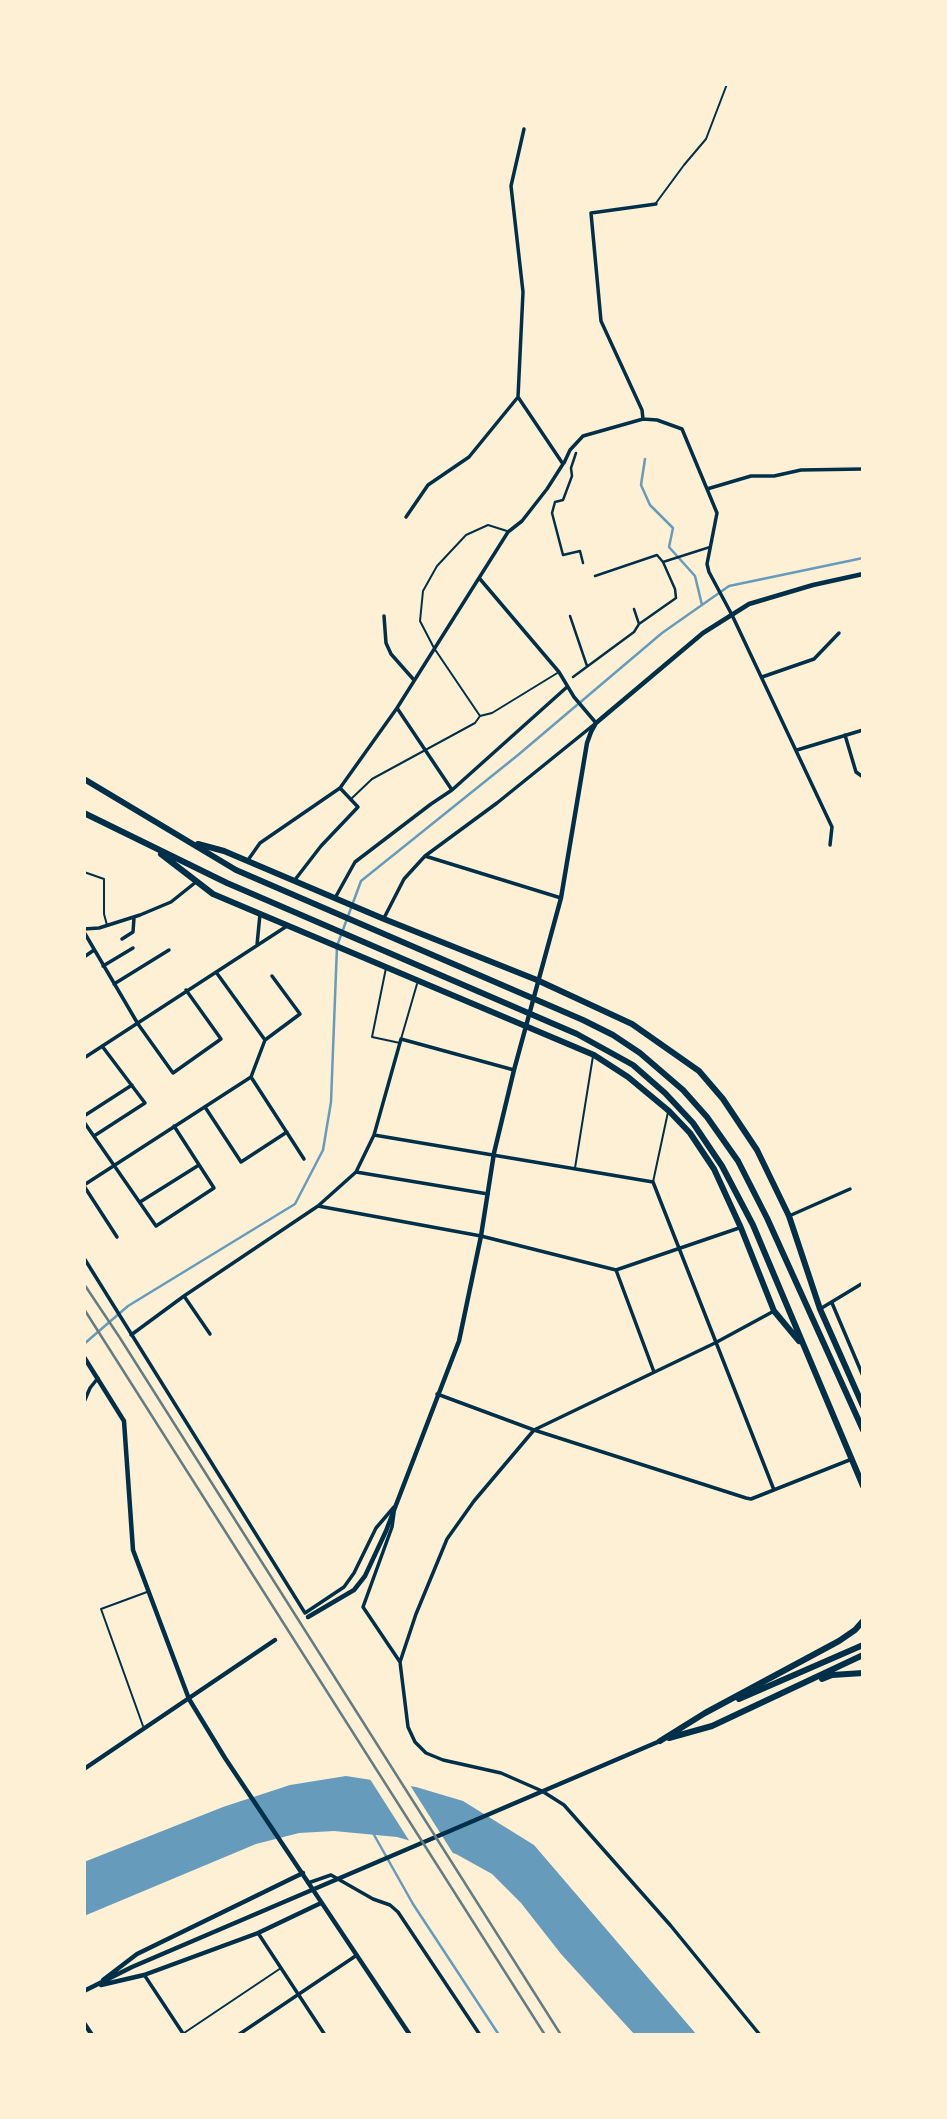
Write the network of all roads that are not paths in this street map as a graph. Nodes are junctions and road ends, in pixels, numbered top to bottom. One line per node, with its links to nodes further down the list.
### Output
1 (727, 84): 3 (lane)
2 (524, 129): 4 (street)
3 (656, 204): 5 (street)
4 (518, 397): 7 (street); 10 (street)
5 (643, 419): 7 (street); 9 (street)
6 (576, 453): 14 (street)
7 (563, 464): 11 (street)
8 (863, 469): 9 (street)
9 (707, 489): 12 (street)
10 (406, 517)
11 (508, 532): 17 (street); 24 (lane)
12 (711, 547): 13 (street); 19 (street)
13 (663, 562): 16 (street); 22 (street)
14 (583, 563)
15 (863, 574): 19 (street)
16 (595, 576)
17 (480, 579): 24 (street); 26 (street)
18 (634, 609): 22 (street)
19 (732, 615): 28 (street); 33 (street)
20 (384, 616): 29 (street)
21 (570, 616): 25 (street)
22 (639, 624): 25 (street)
23 (839, 633): 28 (street)
24 (434, 648): 29 (street); 32 (lane)
25 (587, 666): 27 (street)
26 (559, 672): 30 (street); 32 (lane)
27 (573, 677)
28 (762, 677): 37 (street)
29 (414, 680): 31 (street)
30 (568, 687): 33 (street); 41 (street)
31 (397, 708): 36 (street); 40 (street)
32 (480, 716): 36 (lane)
33 (596, 723): 47 (street); 52 (street)
34 (863, 730): 35 (street)
35 (845, 735): 37 (street); 38 (street)
36 (426, 749): 41 (street); 42 (lane)
37 (797, 750): 45 (street)
38 (863, 777)
39 (84, 779): 44 (main road)
40 (340, 788): 42 (street); 48 (street)
41 (452, 790): 53 (street)
42 (351, 800): 50 (street)
43 (84, 813): 46 (main road)
44 (189, 841): 48 (main road); 119 (main road)
45 (830, 845)
46 (151, 846): 51 (main road); 120 (main road)
47 (425, 856): 52 (street); 56 (street)
48 (248, 860): 50 (main road)
49 (84, 872): 57 (lane)
50 (294, 881): 53 (main road)
51 (197, 882): 54 (main road); 55 (street)
52 (561, 898): 71 (street)
53 (337, 899): 56 (main road)
54 (260, 914): 58 (main road); 61 (street)
55 (134, 918): 57 (street); 60 (street)
56 (384, 919): 71 (main road)
57 (107, 926): 59 (street)
58 (287, 926): 61 (street); 67 (main road)
59 (84, 931): 63 (street)
60 (122, 939)
61 (257, 945): 68 (street)
62 (133, 948): 66 (street)
63 (94, 950): 65 (street); 66 (street)
64 (169, 950): 72 (street)
65 (84, 957)
66 (103, 966): 72 (street)
67 (386, 967): 70 (main road); 77 (lane)
68 (216, 972): 73 (street); 76 (street)
69 (272, 976): 76 (street)
70 (418, 980): 75 (main road); 77 (lane)
71 (537, 980): 75 (street); 104 (main road)
72 (114, 984): 74 (street)
73 (186, 990): 74 (street); 74 (street)
74 (138, 1024): 78 (street)
75 (525, 1027): 79 (main road); 81 (street)
76 (265, 1040): 82 (street)
77 (401, 1041): 81 (street); 90 (street)
78 (102, 1046): 80 (street); 83 (street)
79 (593, 1055): 85 (main road); 96 (lane)
80 (84, 1058)
81 (514, 1070): 92 (street)
82 (251, 1077): 84 (street); 89 (street)
83 (132, 1085): 86 (street); 91 (street)
84 (205, 1107): 88 (street); 89 (street)
85 (668, 1111): 98 (lane); 105 (main road)
86 (84, 1116)
87 (84, 1122): 91 (street)
88 (174, 1126): 94 (street); 95 (street)
89 (287, 1132): 93 (street)
90 (374, 1135): 92 (street); 97 (street)
91 (94, 1136): 94 (street)
92 (494, 1155): 96 (street); 101 (street)
93 (304, 1159)
94 (114, 1165): 99 (street); 102 (street)
95 (199, 1165): 102 (street); 102 (street)
96 (575, 1168): 98 (street)
97 (356, 1172): 101 (street); 103 (street)
98 (653, 1182): 108 (street)
99 (84, 1185): 107 (street)
100 (850, 1189): 104 (street)
101 (488, 1194): 106 (street)
102 (140, 1202)
103 (318, 1206): 106 (street); 112 (street)
104 (789, 1216): 115 (main road)
105 (741, 1228): 108 (street); 114 (main road)
106 (481, 1236): 110 (street); 125 (street)
107 (117, 1237)
108 (680, 1248): 110 (street); 118 (street)
109 (84, 1258): 116 (street)
110 (615, 1270): 122 (street)
111 (863, 1283): 113 (street)
112 (184, 1296): 116 (street); 117 (street)
113 (832, 1303): 115 (street); 123 (street)
114 (774, 1311): 118 (street); 120 (main road)
115 (821, 1311): 119 (main road); 127 (main road)
116 (130, 1333): 133 (street)
117 (210, 1334)
118 (715, 1343): 122 (street); 132 (street)
119 (823, 1343): 129 (main road)
120 (804, 1348): 130 (main road)
121 (86, 1359): 124 (street)
122 (654, 1372): 128 (street)
123 (863, 1376)
124 (98, 1378): 126 (street); 134 (street)
125 (438, 1394): 128 (street); 133 (street)
126 (84, 1402)
127 (863, 1406)
128 (534, 1430): 132 (street); 140 (street)
129 (863, 1430)
130 (852, 1459): 131 (main road); 132 (street)
131 (863, 1486)
132 (774, 1490)
133 (395, 1506): 135 (street); 140 (street)
134 (148, 1592): 143 (street); 145 (lane)
135 (308, 1617)
136 (863, 1620): 144 (main road)
137 (275, 1640): 143 (street)
138 (863, 1645): 144 (main road)
139 (863, 1655): 142 (main road)
140 (400, 1662): 165 (street)
141 (863, 1673): 142 (main road)
142 (803, 1685): 146 (main road)
143 (189, 1699): 145 (street); 148 (street)
144 (705, 1713): 146 (main road)
145 (144, 1728): 147 (street)
146 (660, 1741): 155 (street)
147 (84, 1769)
148 (301, 1870): 149 (street); 155 (street)
149 (308, 1883): 150 (street); 164 (street)
150 (321, 1903): 151 (street); 152 (street)
151 (258, 1933): 153 (street); 154 (street)
152 (357, 1955): 157 (street); 163 (street)
153 (281, 1968): 157 (street); 159 (lane)
154 (145, 1975): 155 (street); 159 (street)
155 (94, 1987): 156 (street)
156 (84, 1991)
157 (299, 1996): 161 (street); 162 (street)
158 (84, 2023): 160 (street)
159 (184, 2034)
160 (92, 2035)
161 (238, 2035)
162 (325, 2035)
163 (410, 2035)
164 (480, 2035)
165 (760, 2035)

